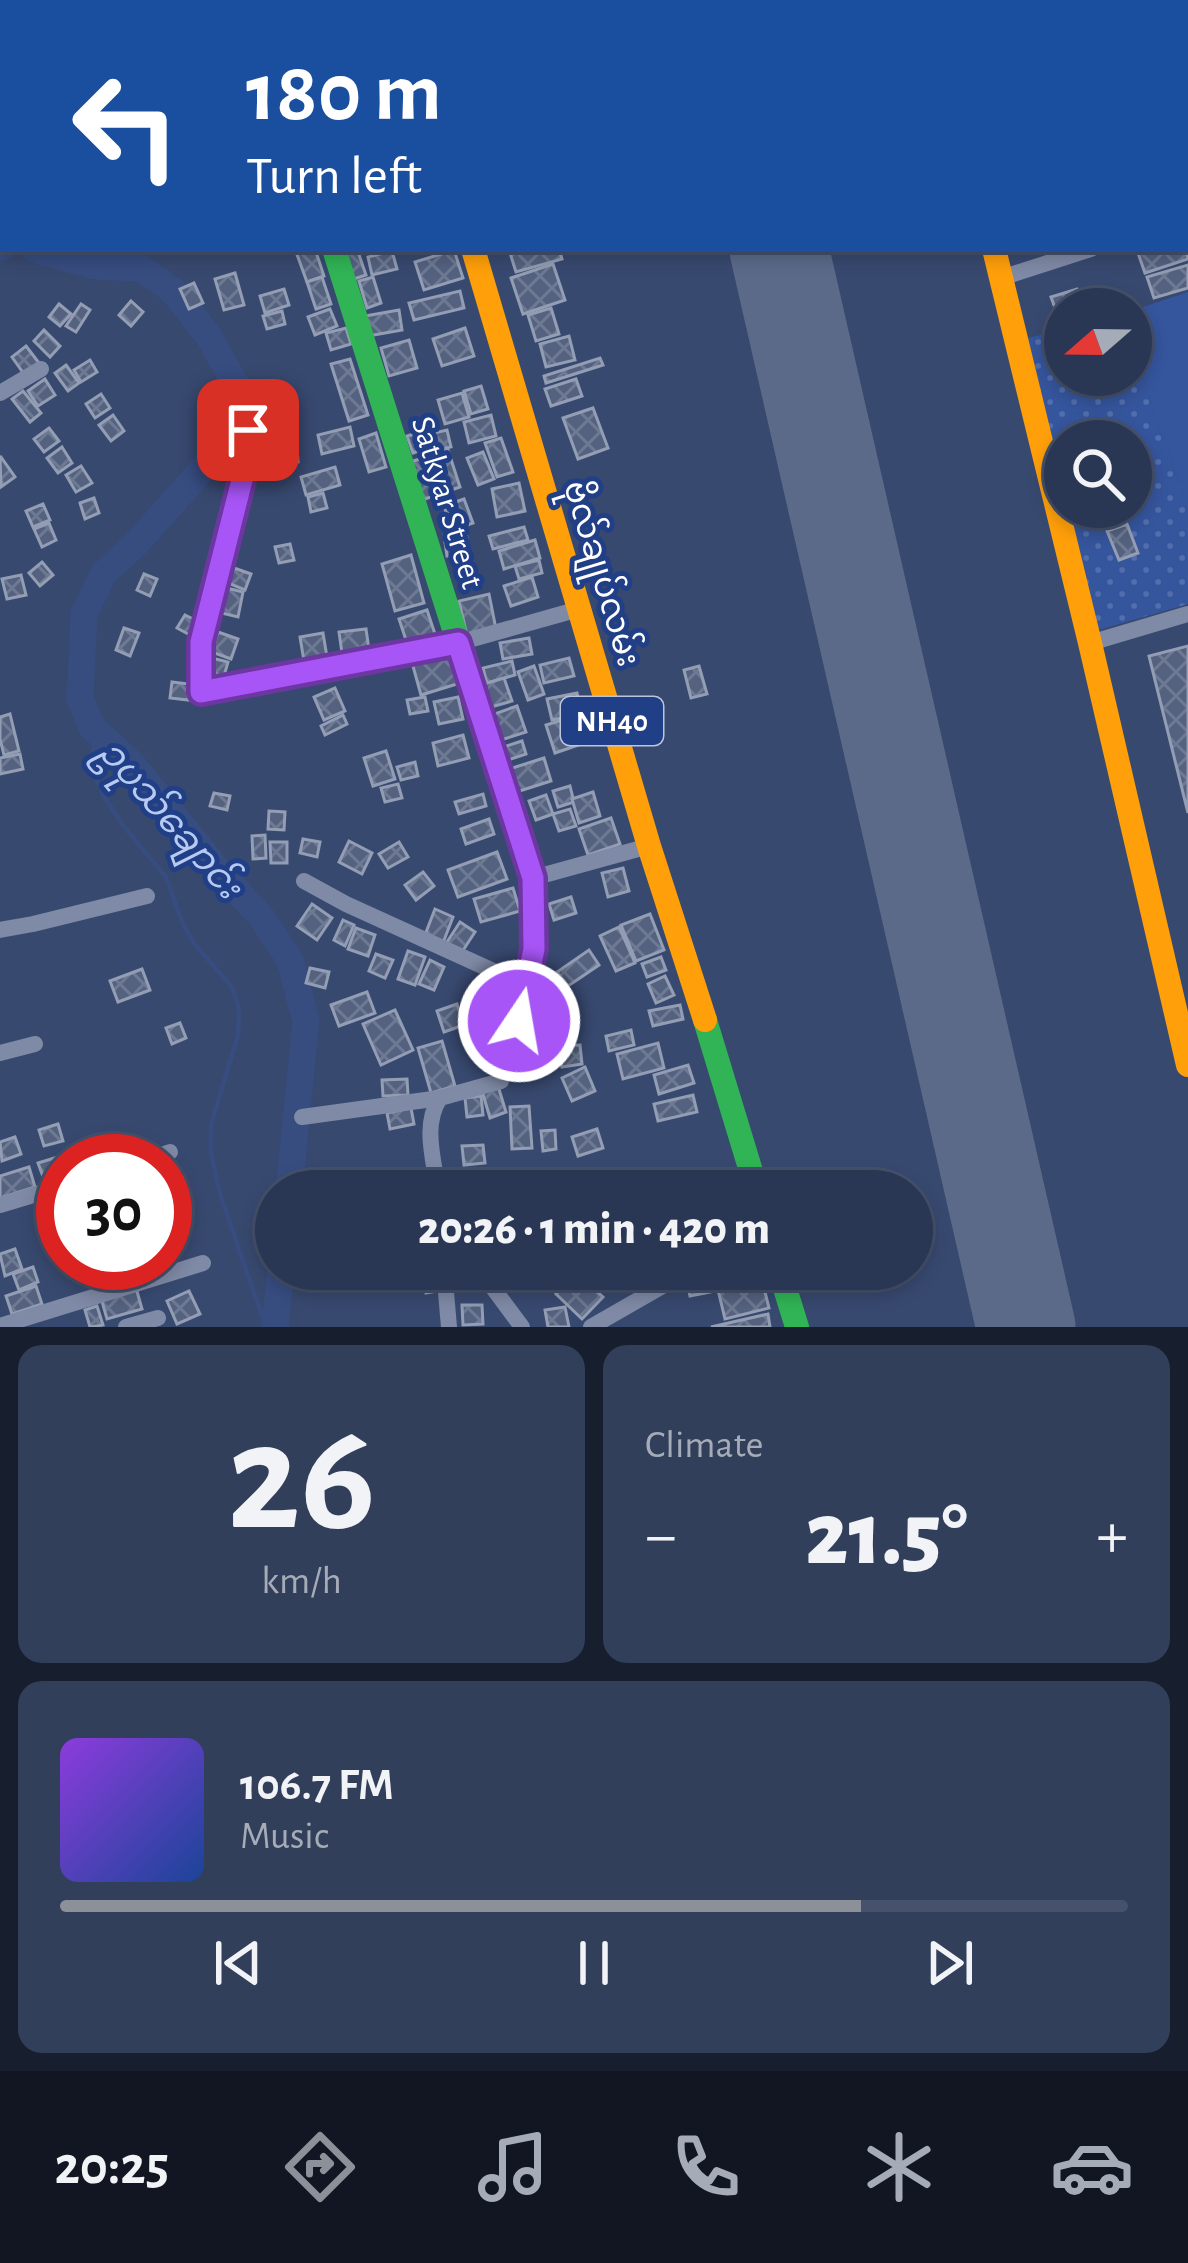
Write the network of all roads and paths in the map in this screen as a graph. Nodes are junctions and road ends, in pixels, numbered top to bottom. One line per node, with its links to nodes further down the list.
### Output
1 (335, 252): 11 (main road, Satkyar Street)
2 (474, 252): 9 (main road, ဗိုလ်ချုပ်လမ်း / NH40)
3 (995, 252): 5 (main road)
4 (1082, 252): 5 (street)
5 (1000, 278): 12 (main road)
6 (40, 369): 7 (street)
7 (0, 393)
8 (248, 430): 11 (street)
9 (579, 609): 11 (street); 13 (main road, ဗိုလ်ချုပ်လမ်း / NH40)
10 (1188, 614): 12 (street)
11 (458, 643): 14 (main road, Satkyar Street)
12 (1090, 644): 21 (main road)
13 (649, 846): 14 (street); 25 (main road, ဗိုလ်ချုပ်လမ်း / NH40)
14 (533, 878): 18 (main road, Satkyar Street)
15 (304, 881): 18 (street)
16 (147, 896): 17 (street)
17 (0, 930)
18 (524, 986): 22 (street)
19 (35, 1044): 20 (street)
20 (0, 1053)
21 (1188, 1065)
22 (440, 1098): 23 (street); 24 (street)
23 (302, 1117)
24 (435, 1170)
25 (751, 1170)
26 (36, 1194): 27 (street)
27 (0, 1205)
28 (203, 1263): 34 (street)
29 (445, 1290): 36 (street)
30 (494, 1290): 37 (street)
31 (655, 1290): 38 (street)
32 (785, 1290): 39 (main road)
33 (158, 1318): 35 (street)
34 (0, 1326)
35 (126, 1327)
36 (448, 1327)
37 (523, 1327)
38 (591, 1327)
39 (796, 1327)

